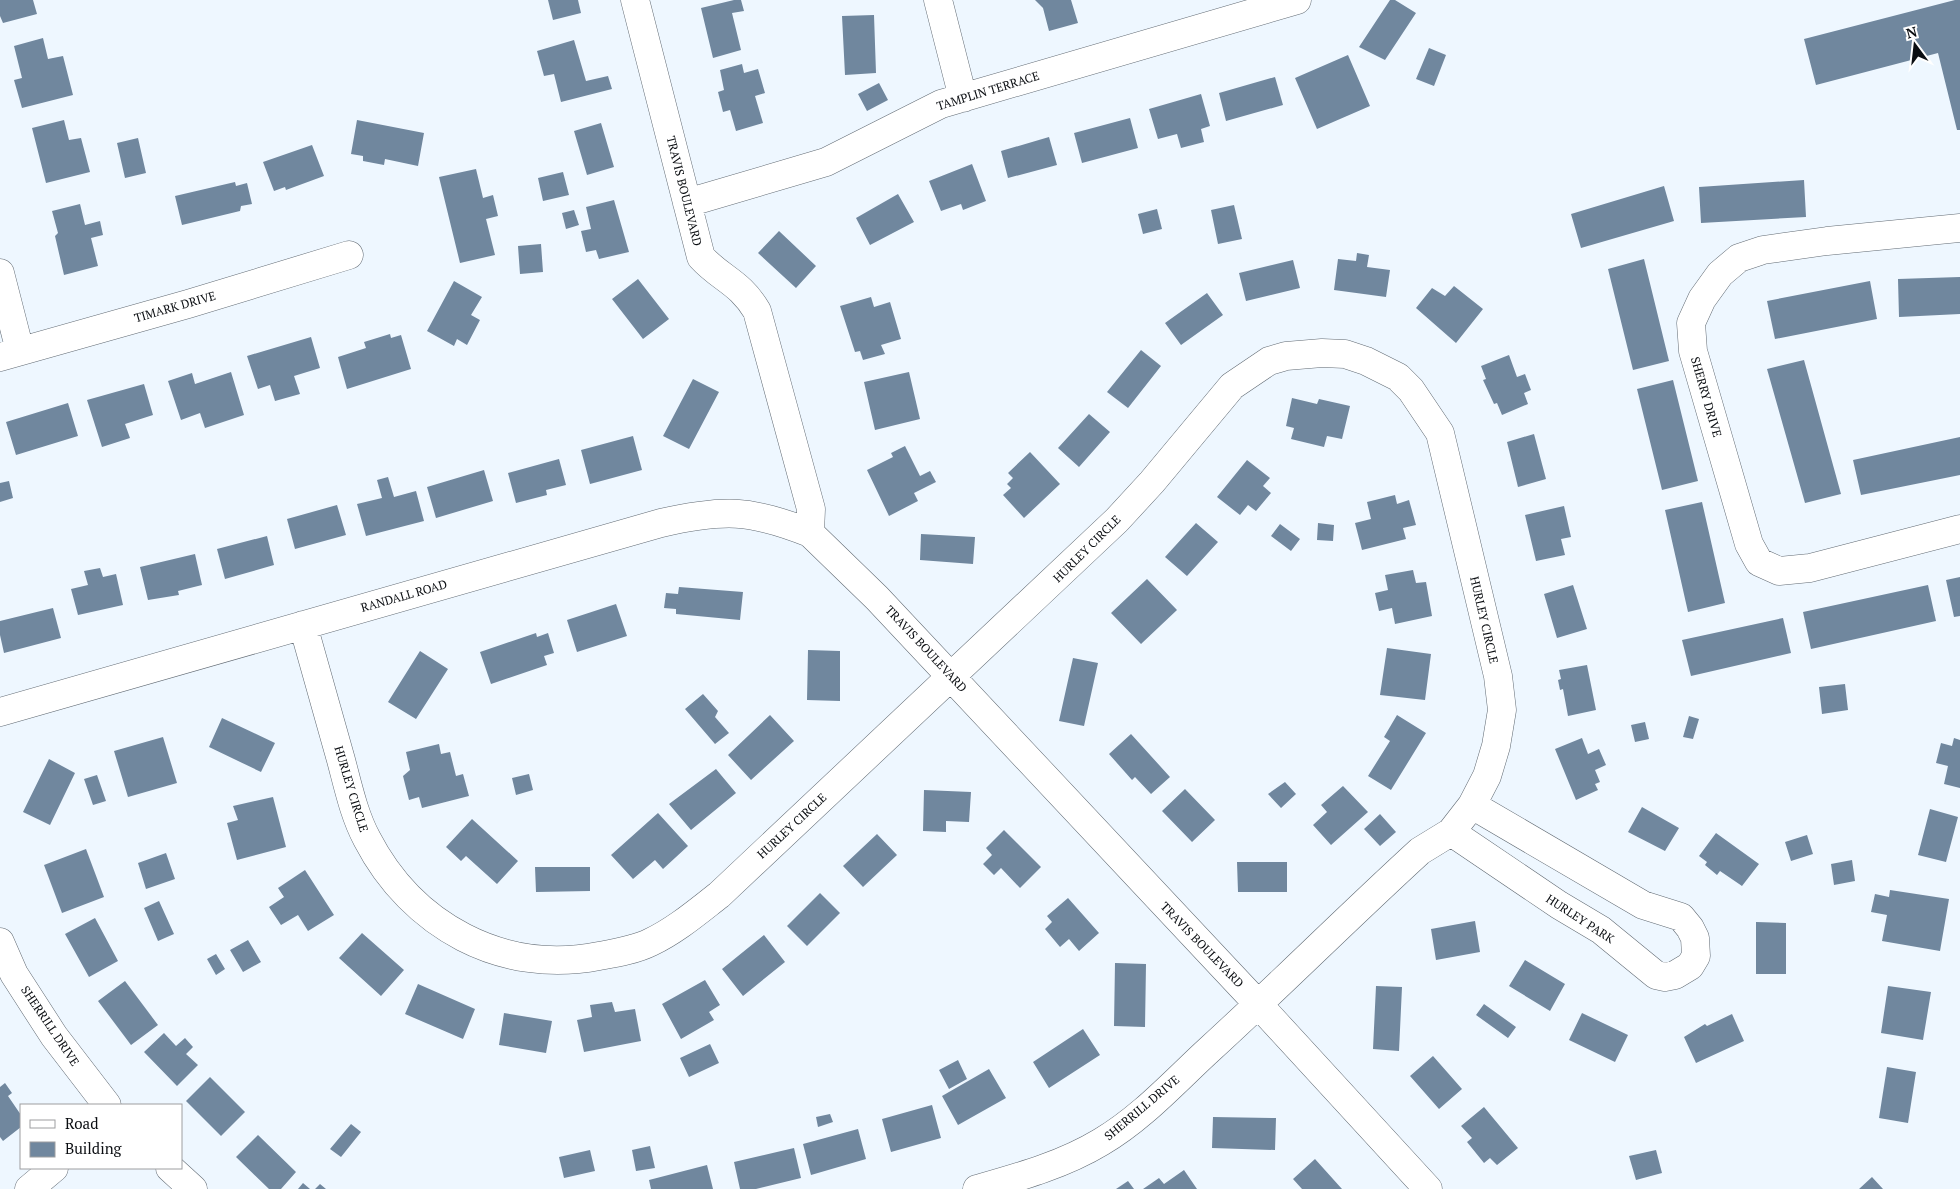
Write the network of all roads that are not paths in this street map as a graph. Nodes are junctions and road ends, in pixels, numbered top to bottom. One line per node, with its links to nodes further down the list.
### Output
1 (635, 0): 5 (street, TRAVIS BOULEVARD)
2 (938, 0): 4 (street)
3 (1297, 0): 4 (street, TAMPLIN TERRACE)
4 (963, 98): 5 (street, TAMPLIN TERRACE)
5 (687, 203): 11 (street, TRAVIS BOULEVARD)
6 (1960, 228): 10 (street, SHERRY DRIVE)
7 (349, 256): 9 (street, TIMARK DRIVE)
8 (0, 273): 9 (street)
9 (10, 354)
10 (1960, 529)
11 (810, 533): 12 (street, RANDALL ROAD); 13 (street, TRAVIS BOULEVARD)
12 (303, 625): 13 (street, HURLEY CIRCLE); 14 (street, RANDALL ROAD)
13 (952, 677): 15 (street, HURLEY CIRCLE); 18 (street, TRAVIS BOULEVARD)
14 (0, 712)
15 (1472, 804): 16 (street, HURLEY CIRCLE); 16 (street, HURLEY PARK)
16 (1451, 832): 18 (street, HURLEY CIRCLE)
17 (0, 942): 19 (street, SHERRILL DRIVE)
18 (1258, 1004): 24 (street, SHERRILL DRIVE); 25 (street, TRAVIS BOULEVARD)
19 (106, 1104)
20 (53, 1169): 22 (street)
21 (171, 1169): 23 (street)
22 (29, 1189)
23 (193, 1189)
24 (977, 1189)
25 (1428, 1189)

